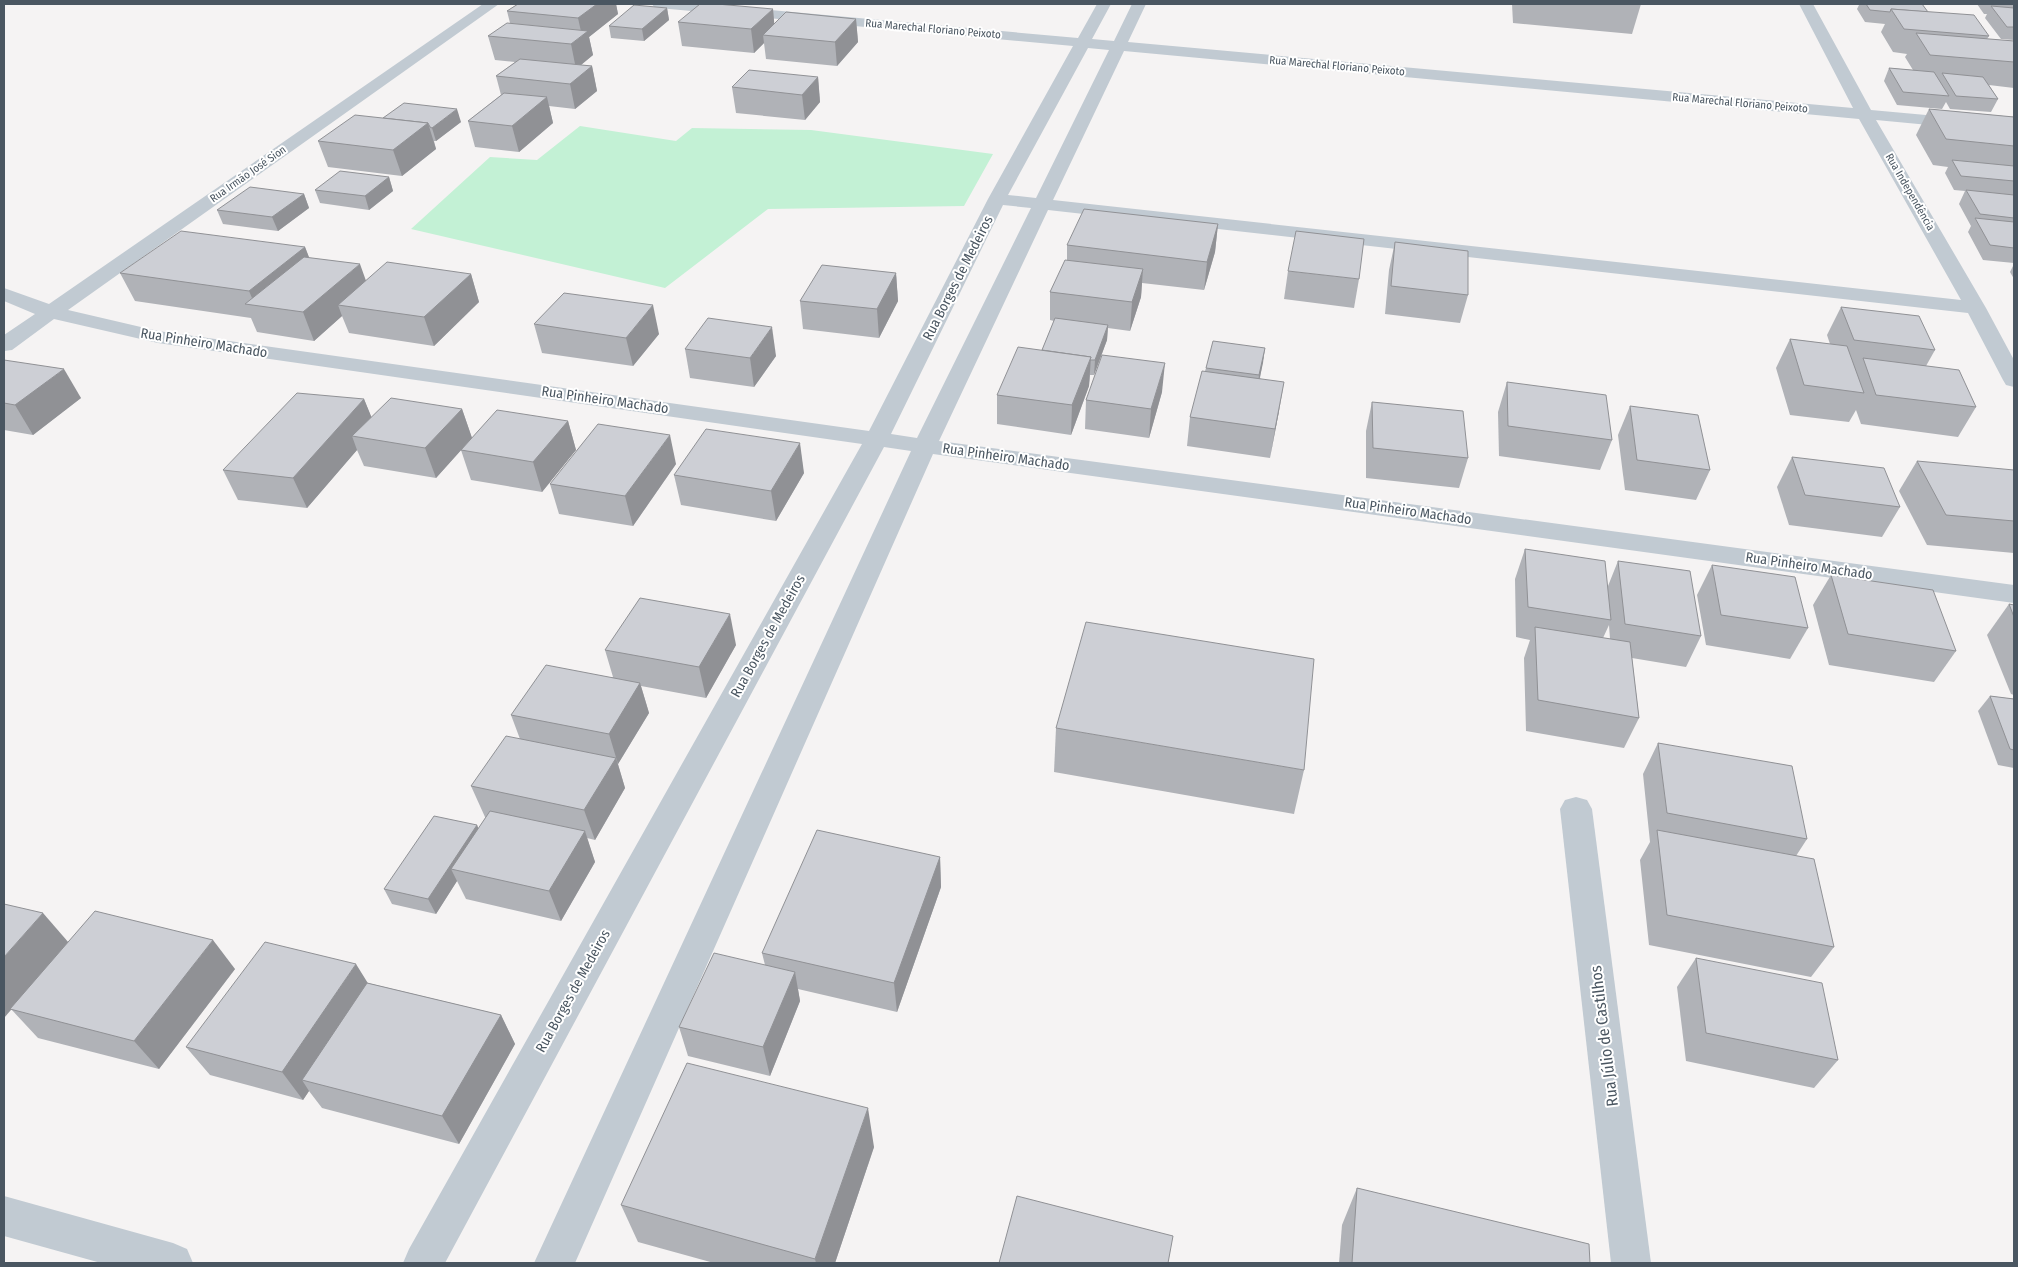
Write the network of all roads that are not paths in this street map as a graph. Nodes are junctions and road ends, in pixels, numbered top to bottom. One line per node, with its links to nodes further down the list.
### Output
1 (492, 4): 14 (street, Rua Irmão José Sion)
2 (659, 4): 6 (street, Rua Marechal Floriano Peixoto)
3 (1104, 4): 6 (street, Rua Borges de Medeiros)
4 (1139, 4): 7 (street)
5 (1806, 4): 8 (street, Rua Independência)
6 (1084, 43): 7 (street, Rua Marechal Floriano Peixoto); 10 (street, Rua Borges de Medeiros)
7 (1118, 46): 8 (street, Rua Marechal Floriano Peixoto); 11 (street)
8 (1865, 115): 9 (street, Rua Marechal Floriano Peixoto); 13 (street, Rua Independência)
9 (2014, 128)
10 (998, 199): 11 (street); 17 (street, Rua Borges de Medeiros)
11 (1042, 204): 13 (street); 18 (street)
12 (4, 294): 14 (street, Rua Pinheiro Machado)
13 (1976, 308): 16 (street, Rua Independência)
14 (50, 312): 15 (street, Rua Irmão José Sion); 17 (street, Rua Pinheiro Machado)
15 (4, 345)
16 (2014, 380)
17 (876, 439): 18 (street, Rua Pinheiro Machado); 23 (street, Rua Borges de Medeiros)
18 (925, 446): 19 (street, Rua Pinheiro Machado); 24 (street)
19 (2014, 594)
20 (1576, 809): 25 (street, Rua Júlio de Castilhos)
21 (4, 1216): 22 (street)
22 (173, 1263)
23 (423, 1263)
24 (554, 1263)
25 (1631, 1263)

